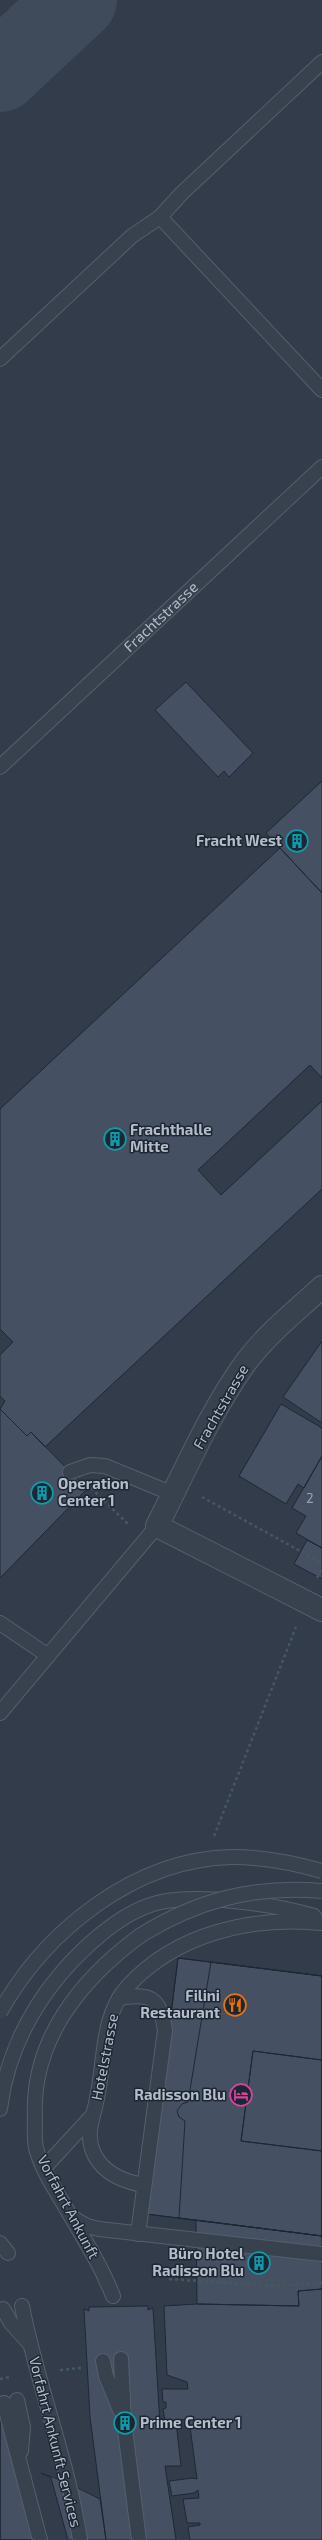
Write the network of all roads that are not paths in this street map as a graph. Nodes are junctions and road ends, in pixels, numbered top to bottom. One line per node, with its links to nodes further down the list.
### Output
1 (322, 62): 2 (lane)
2 (160, 217): 3 (lane); 4 (lane)
3 (0, 359)
4 (322, 390)
5 (322, 466): 6 (lane, Frachtstrasse)
6 (0, 767)
7 (322, 1287): 9 (street, Frachtstrasse)
8 (70, 1472): 9 (lane)
9 (173, 1494): 10 (street, Frachtstrasse)
10 (157, 1526): 11 (street); 13 (lane)
11 (314, 1606)
12 (0, 1623): 13 (lane)
13 (47, 1655): 14 (lane)
14 (0, 1712)
15 (322, 1871): 20 (lane, bridge)
16 (322, 1891): 23 (lane, Vorfahrt Ankunft, bridge)
17 (322, 1919): 21 (lane)
18 (322, 1923): 19 (lane, Hotelstrasse)
19 (119, 1998): 22 (lane, Hotelstrasse); 24 (lane, Hotelstrasse)
20 (0, 2012)
21 (0, 2109)
22 (92, 2117): 23 (lane, Hotelstrasse); 24 (lane, Hotelstrasse)
23 (44, 2168): 25 (lane, Vorfahrt Ankunft)
24 (143, 2185): 26 (lane, Hotelstrasse)
25 (71, 2216): 26 (lane); 28 (lane, Vorfahrt Ankunft)
26 (138, 2234): 27 (lane)
27 (322, 2254)
28 (113, 2296)
29 (22, 2306): 31 (lane, Vorfahrt Ankunft Services)
30 (4, 2309): 31 (lane)
31 (30, 2344): 39 (lane, Vorfahrt Ankunft Services)
32 (121, 2359): 35 (lane)
33 (103, 2361): 35 (lane)
34 (11, 2402): 37 (lane)
35 (124, 2422): 40 (lane)
36 (0, 2427): 37 (lane)
37 (19, 2459): 38 (lane)
38 (40, 2540)
39 (80, 2540)
40 (139, 2540)

